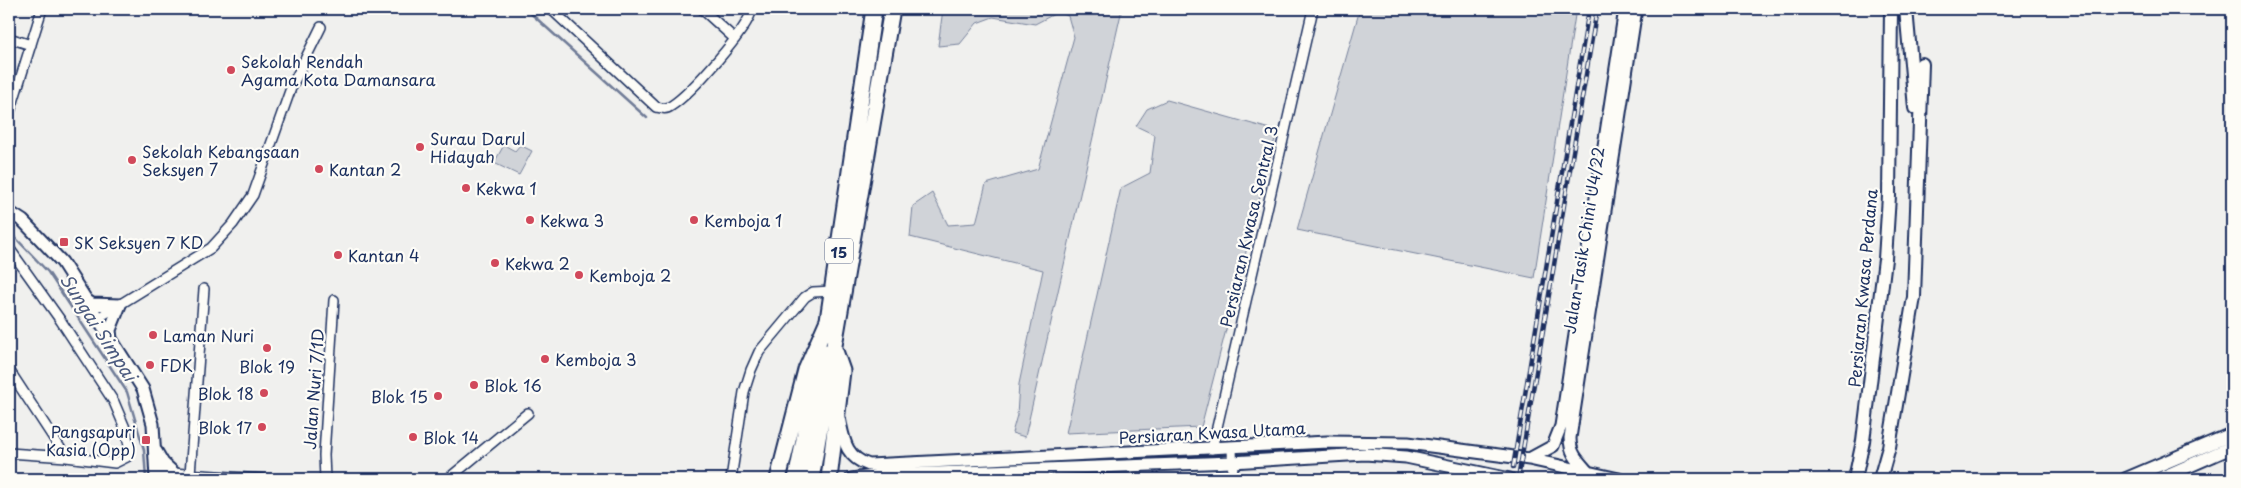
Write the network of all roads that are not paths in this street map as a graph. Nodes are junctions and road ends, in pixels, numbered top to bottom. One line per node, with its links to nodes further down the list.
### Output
1 (42, 9): 16 (street)
2 (551, 9): 15 (street)
3 (702, 9): 15 (street)
4 (752, 9): 15 (street)
5 (892, 9): 30 (highway, 15)
6 (1313, 9): 39 (street, Persiaran Kwasa Sentral 3)
7 (1625, 9): 43 (street, Jalan Tasik Chini U4/22)
8 (1636, 9): 45 (street, Jalan Tasik Chini U4/22)
9 (1884, 9): 12 (street)
10 (1906, 9): 19 (main road)
11 (875, 11): 23 (highway, 15)
12 (1891, 15): 61 (main road, Persiaran Kwasa Perdana)
13 (321, 27): 26 (street)
14 (9, 38): 16 (street)
15 (736, 39)
16 (31, 45): 18 (street)
17 (1922, 64): 19 (main road)
18 (9, 114)
19 (1920, 140): 36 (main road)
20 (9, 212): 24 (street)
21 (9, 248): 42 (street)
22 (204, 289): 46 (street)
23 (833, 291): 28 (highway, 15); 52 (street)
24 (86, 300): 26 (street); 27 (street)
25 (334, 300): 50 (street, Jalan Nuri 7/1D)
26 (120, 305): 27 (street); 29 (street)
27 (98, 318): 29 (street)
28 (828, 320): 32 (highway); 53 (highway, 15)
29 (112, 340): 40 (street)
30 (835, 349): 32 (highway); 34 (highway, 15)
31 (9, 370): 42 (street)
32 (819, 397): 54 (highway); 55 (highway)
33 (528, 413): 51 (street)
34 (838, 414): 39 (street, Persiaran Kwasa Utama); 56 (highway, 15)
35 (2232, 434): 64 (main road)
36 (1889, 447): 62 (main road); 63 (main road)
37 (2232, 447): 65 (main road)
38 (1232, 448): 39 (street, Persiaran Kwasa Utama); 43 (street, Persiaran Kwasa Utama); 44 (street)
39 (1212, 449)
40 (155, 450): 47 (street); 48 (street)
41 (9, 453): 42 (street)
42 (66, 457)
43 (1529, 459): 45 (street, Persiaran Kwasa Utama)
44 (1232, 462): 57 (street, Persiaran Kwasa Utama); 58 (street); 59 (street, Persiaran Kwasa Utama)
45 (1587, 471): 60 (street, Persiaran Kwasa Utama)
46 (190, 474): 48 (street); 49 (street)
47 (156, 476): 48 (street)
48 (171, 476)
49 (264, 479)
50 (325, 479)
51 (448, 479)
52 (731, 479)
53 (778, 479)
54 (796, 479)
55 (811, 479)
56 (829, 479)
57 (851, 479)
58 (1233, 479)
59 (1510, 479)
60 (1619, 479)
61 (1854, 479)
62 (1880, 479)
63 (1887, 479)
64 (2126, 479)
65 (2159, 479)

